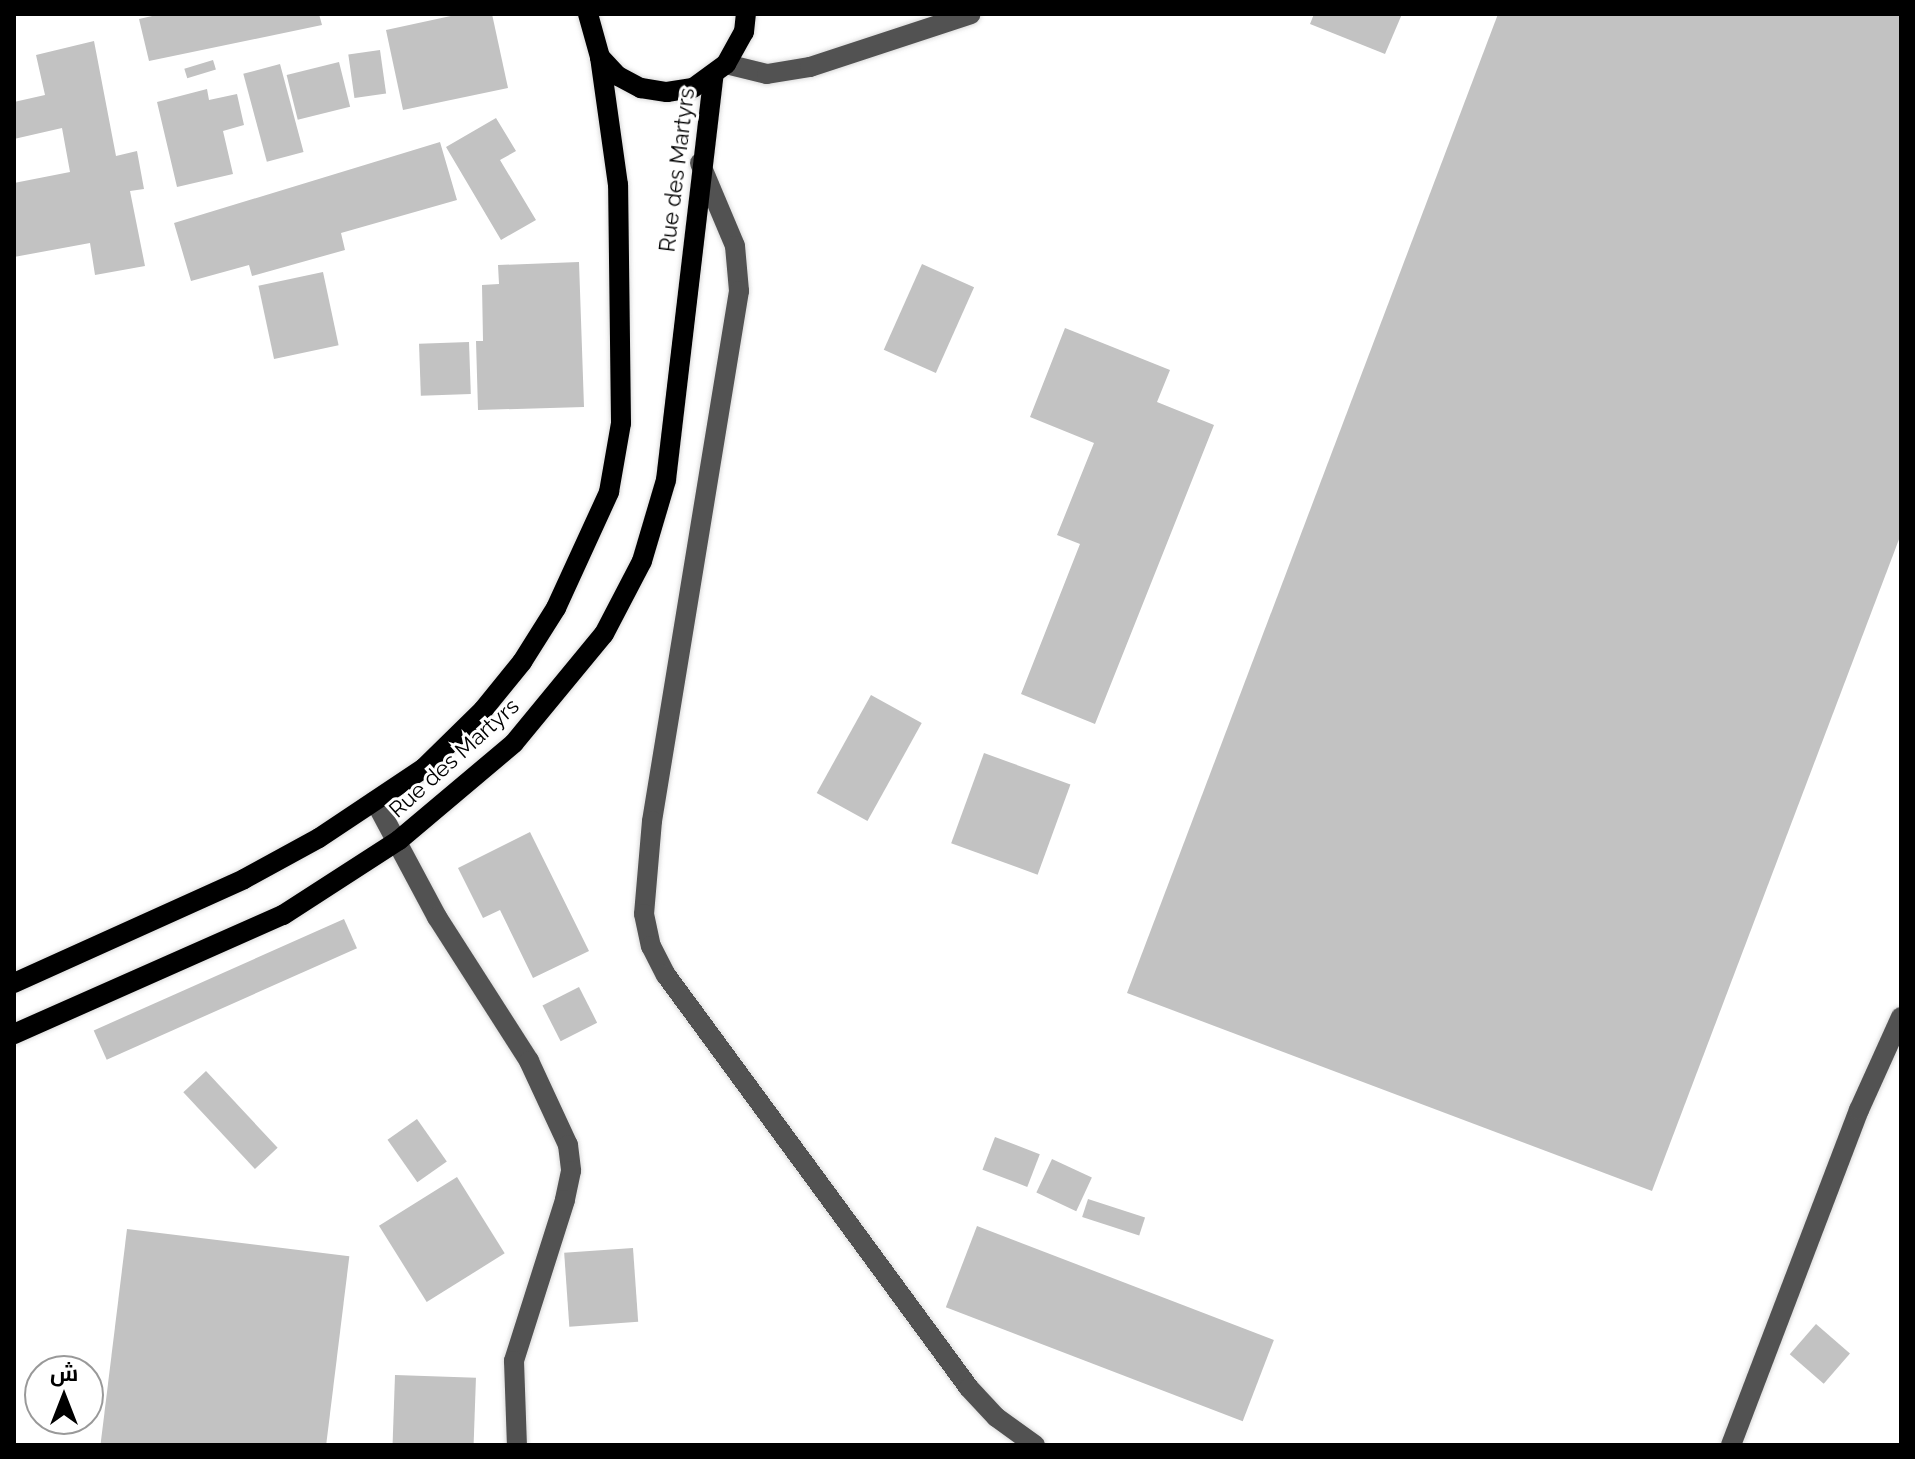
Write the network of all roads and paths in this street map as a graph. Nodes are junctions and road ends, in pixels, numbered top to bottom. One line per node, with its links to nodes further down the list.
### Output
1 (588, 14): 4 (main road, Rue des Martyrs)
2 (746, 14): 5 (main road, Rue des Martyrs)
3 (971, 14): 5 (street)
4 (600, 57): 5 (main road); 7 (main road, Rue des Martyrs)
5 (719, 70): 6 (main road, Rue des Martyrs)
6 (700, 163): 8 (main road, Rue des Martyrs); 13 (street)
7 (375, 801): 8 (street); 9 (main road, Rue des Martyrs)
8 (399, 840): 11 (main road, Rue des Martyrs); 12 (street)
9 (14, 983)
10 (1901, 1017): 14 (street)
11 (14, 1034)
12 (517, 1445)
13 (1035, 1445)
14 (1731, 1445)

